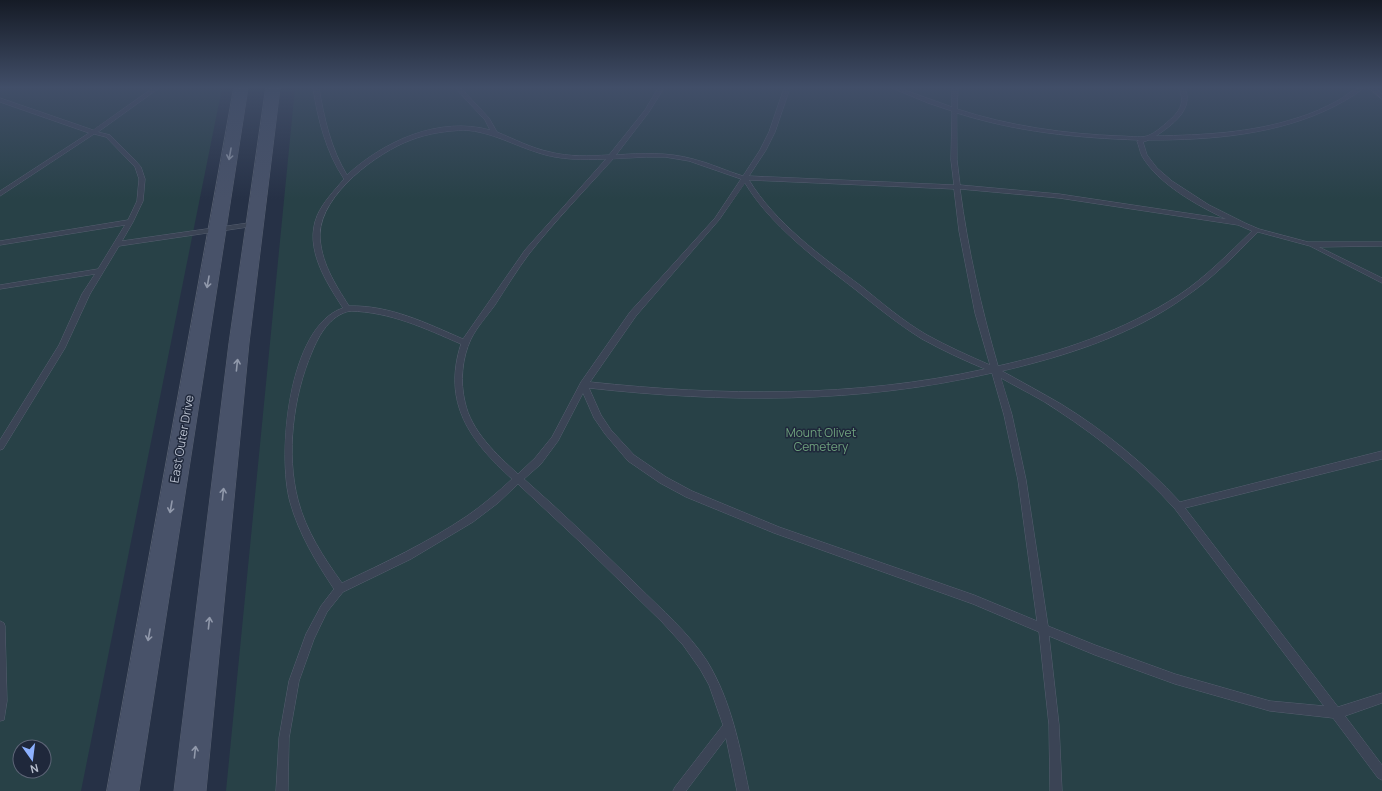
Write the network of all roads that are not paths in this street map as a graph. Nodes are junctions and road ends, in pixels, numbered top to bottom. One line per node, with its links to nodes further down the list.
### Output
1 (72, 125): 13 (lane)
2 (104, 125): 13 (lane)
3 (235, 125): 24 (main road, East Outer Drive, one-way to 24)
4 (268, 125): 23 (main road)
5 (325, 125): 17 (lane)
6 (490, 125): 14 (lane)
7 (636, 125): 16 (lane)
8 (774, 125): 18 (lane)
9 (954, 125): 19 (lane)
10 (1010, 125): 15 (lane)
11 (1167, 125): 15 (lane)
12 (1276, 125): 15 (lane)
13 (92, 132): 20 (lane); 21 (lane)
14 (494, 132): 16 (lane); 17 (lane)
15 (1148, 139): 22 (lane)
16 (611, 157): 18 (lane); 34 (lane)
17 (346, 178): 33 (lane)
18 (745, 178): 19 (lane); 35 (lane); 36 (lane)
19 (956, 187): 22 (lane); 35 (lane)
20 (0, 194)
21 (130, 222): 26 (lane); 27 (lane)
22 (1237, 223): 25 (lane)
23 (255, 224): 24 (lane); 50 (main road, one-way to 23)
24 (217, 230): 27 (lane); 49 (main road, East Outer Drive, one-way to 49)
25 (1257, 230): 28 (lane); 35 (lane)
26 (0, 243)
27 (117, 244): 30 (lane)
28 (1308, 244): 29 (lane); 31 (lane)
29 (1382, 244)
30 (99, 272): 32 (lane); 37 (lane)
31 (1382, 280)
32 (0, 287)
33 (347, 309): 34 (lane); 41 (lane)
34 (465, 343): 39 (lane)
35 (994, 370): 36 (lane); 40 (lane); 43 (lane)
36 (584, 384): 39 (lane); 43 (lane)
37 (0, 447)
38 (1382, 455): 40 (lane)
39 (518, 480): 41 (lane); 47 (lane)
40 (1178, 506): 45 (lane)
41 (340, 590): 51 (lane)
42 (0, 626): 46 (lane)
43 (1043, 627): 45 (lane); 54 (lane)
44 (1382, 698): 45 (lane)
45 (1336, 713): 48 (lane)
46 (0, 716)
47 (728, 727): 52 (lane); 53 (lane)
48 (1382, 774)
49 (123, 791)
50 (190, 791)
51 (282, 791)
52 (679, 791)
53 (743, 791)
54 (1056, 791)

